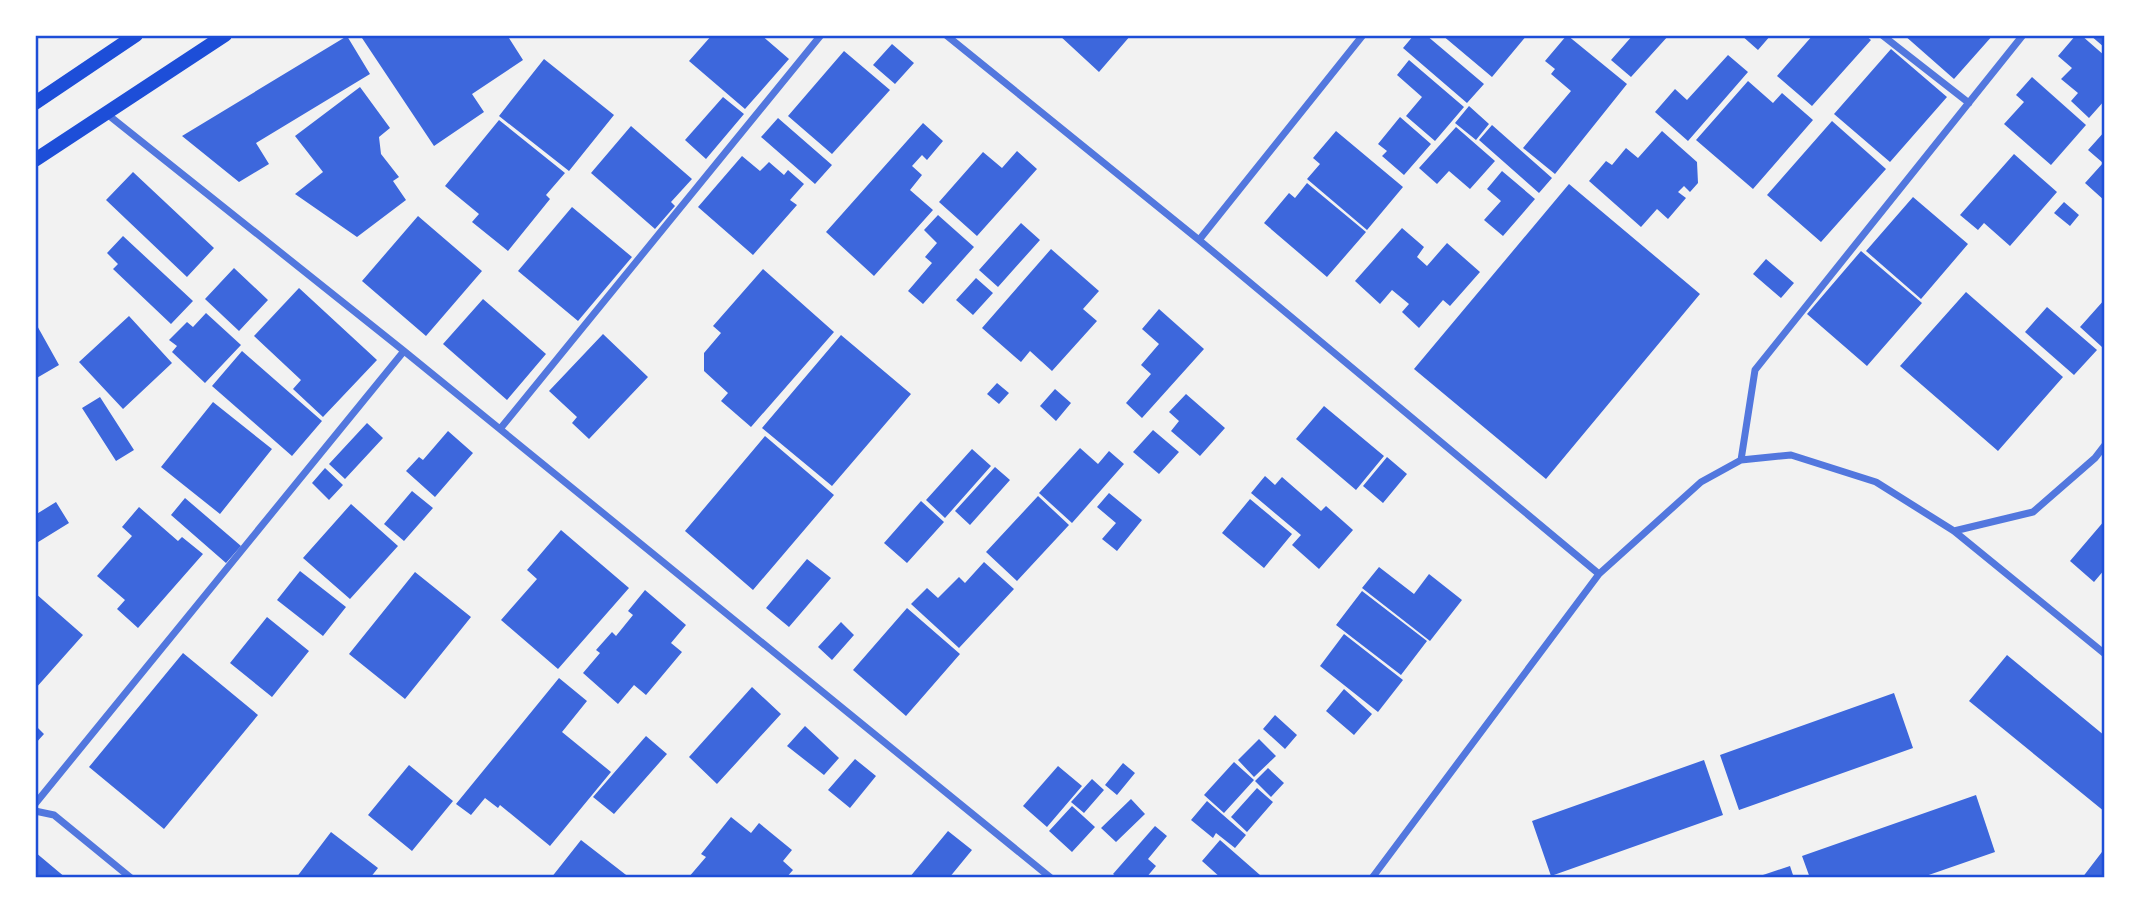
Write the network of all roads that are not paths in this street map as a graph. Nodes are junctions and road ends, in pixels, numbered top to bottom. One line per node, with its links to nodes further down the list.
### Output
1 (136, 35): 8 (main road)
2 (225, 35): 10 (main road)
3 (821, 35): 14 (street)
4 (946, 35): 12 (street)
5 (1363, 35): 12 (street)
6 (1882, 35): 9 (street)
7 (2023, 35): 9 (street)
8 (35, 103)
9 (1969, 103): 16 (street)
10 (107, 114): 11 (main road); 13 (street)
11 (35, 160)
12 (1199, 240): 18 (street)
13 (404, 351): 14 (street); 20 (street)
14 (500, 429): 23 (street)
15 (2105, 445): 17 (street)
16 (1741, 460): 17 (street); 18 (street)
17 (1954, 531): 19 (street)
18 (1599, 574): 24 (street)
19 (2105, 654)
20 (35, 804)
21 (35, 811): 22 (street)
22 (131, 878)
23 (1052, 878)
24 (1372, 878)

